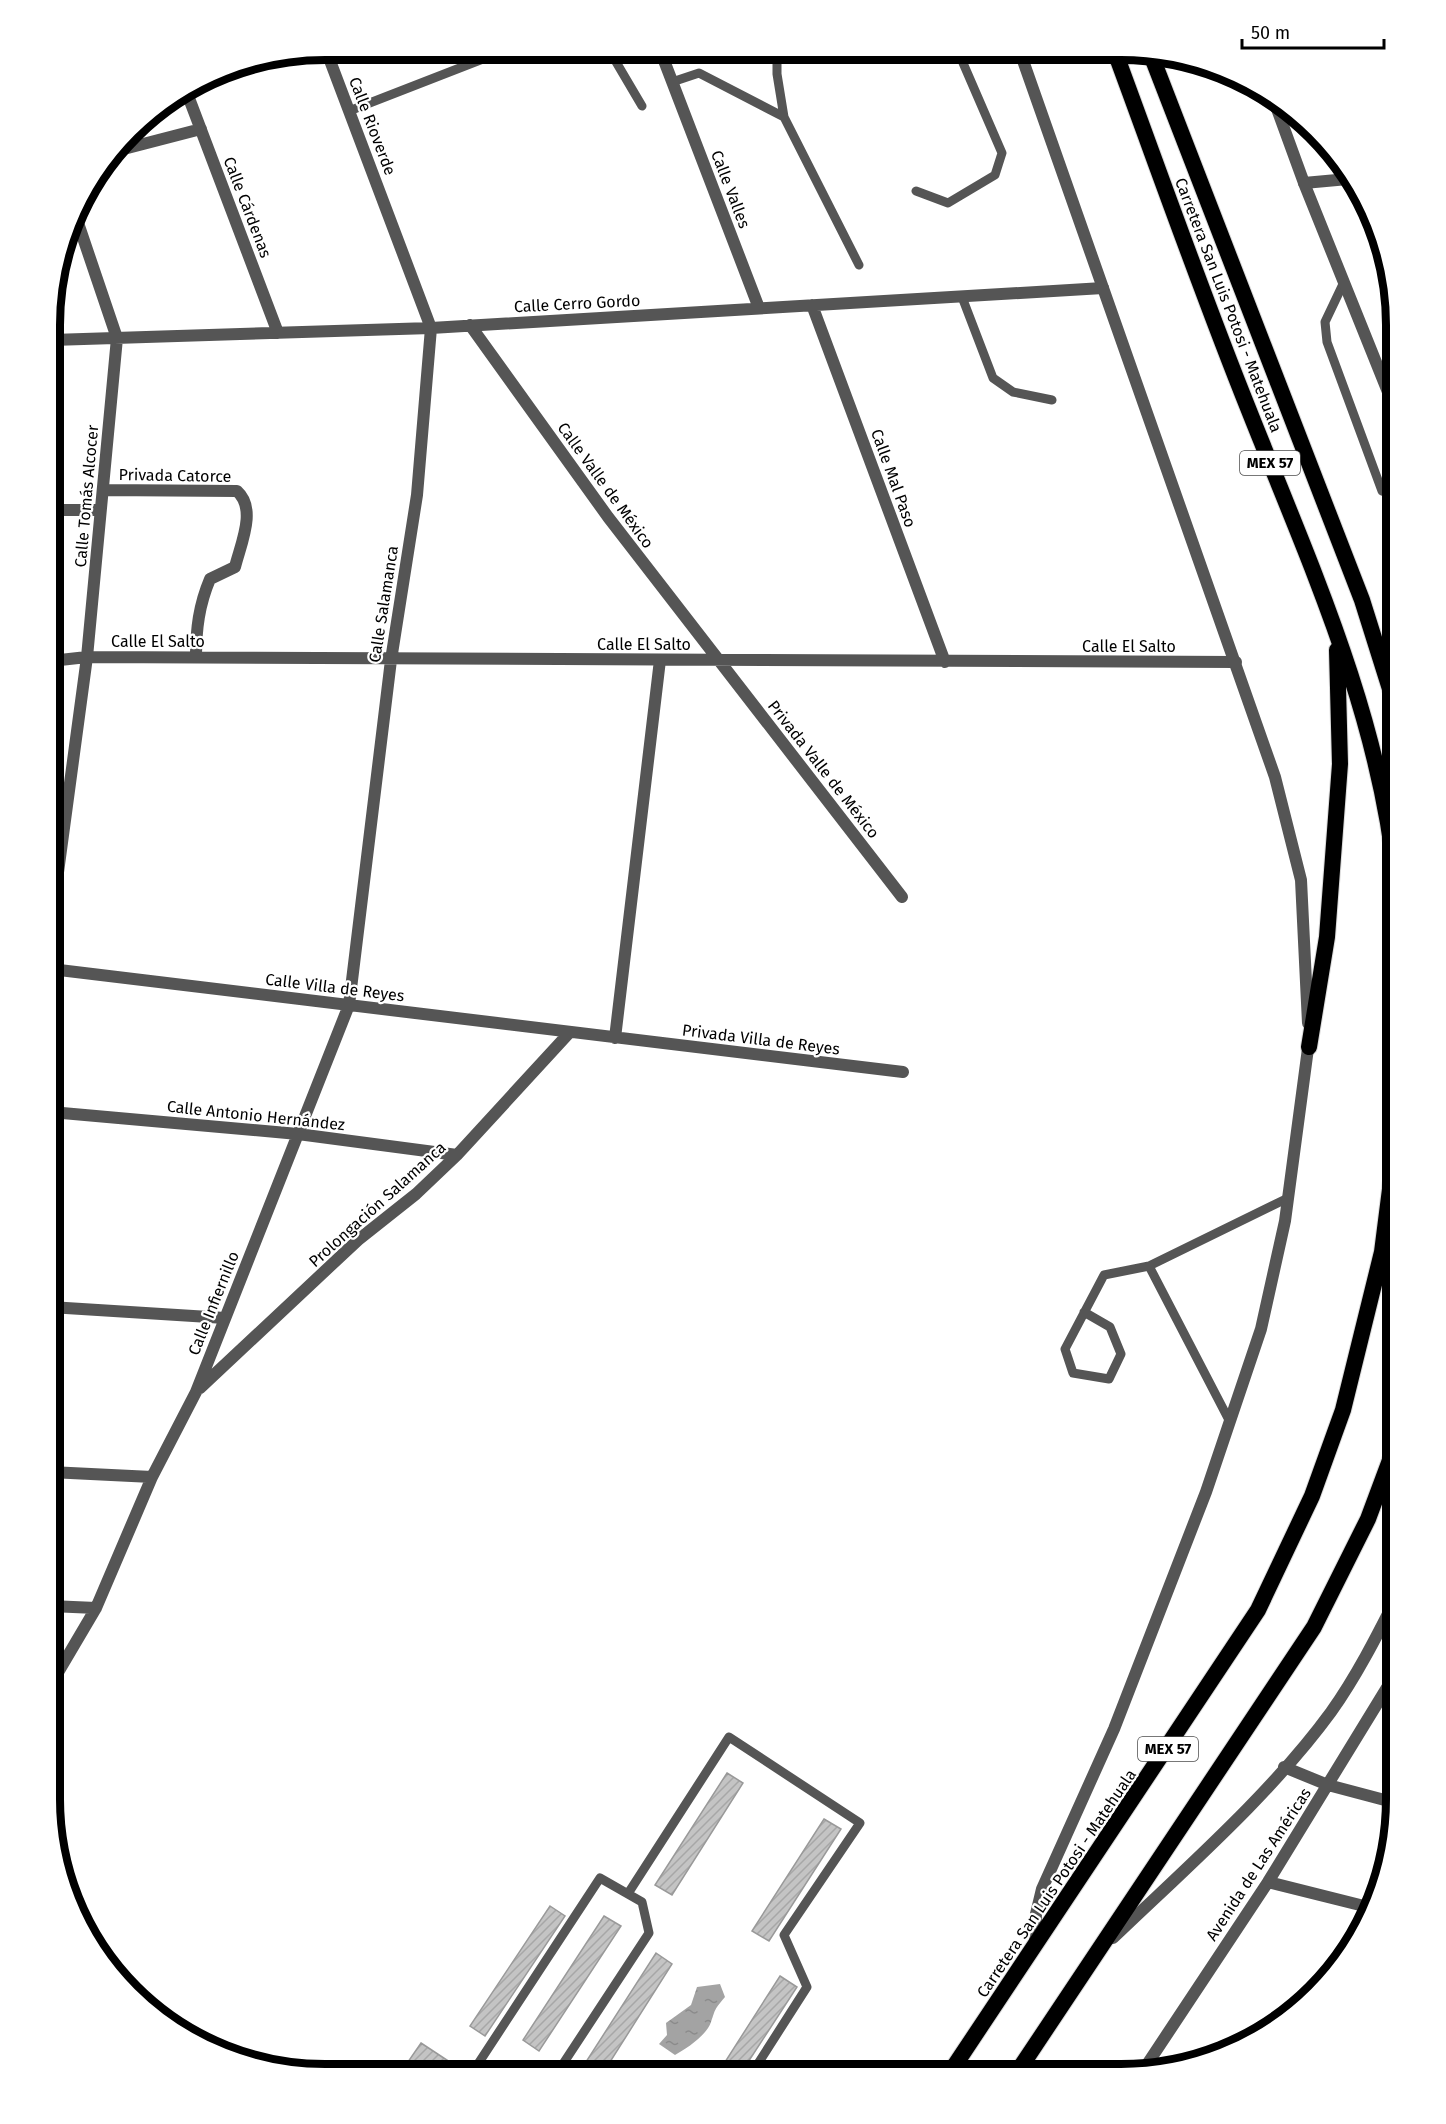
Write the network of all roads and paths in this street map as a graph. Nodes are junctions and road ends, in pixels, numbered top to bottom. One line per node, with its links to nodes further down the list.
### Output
1 (330, 60): 13 (street, Calle Rioverde)
2 (480, 60): 13 (lane)
3 (615, 60): 12 (lane)
4 (664, 60): 10 (street, Calle Valles)
5 (777, 60): 15 (lane)
6 (962, 60): 20 (lane)
7 (1023, 60): 25 (street)
8 (1119, 60): 40 (highway, Carretera San Luis Potosi - Matehuala / MEX 57)
9 (1154, 62): 49 (highway, Carretera San Luis Potosi - Matehuala / MEX 57)
10 (672, 82): 15 (lane); 28 (street, Calle Valles)
11 (189, 98): 16 (street, Calle Cárdenas)
12 (642, 106)
13 (350, 111): 21 (street, Calle Rioverde)
14 (1278, 112): 19 (street)
15 (784, 117): 23 (lane)
16 (201, 129): 17 (street); 31 (street, Calle Cárdenas)
17 (128, 148)
18 (1341, 179): 19 (street)
19 (1304, 183): 24 (street)
20 (916, 190)
21 (390, 214): 30 (street, Calle Salamanca)
22 (79, 226): 32 (street)
23 (859, 265)
24 (1344, 282): 34 (street); 37 (lane)
25 (1103, 288): 26 (street, Calle Cerro Gordo); 48 (street)
26 (962, 297): 27 (street, Calle Cerro Gordo); 35 (lane)
27 (812, 305): 28 (street, Calle Cerro Gordo); 47 (street, Calle Mal Paso)
28 (759, 308): 29 (street, Calle Cerro Gordo)
29 (470, 325): 30 (street, Calle Cerro Gordo); 46 (street, Calle Valle de México)
30 (431, 328): 31 (street, Calle Cerro Gordo); 44 (street, Calle Salamanca)
31 (278, 333): 32 (street, Calle Cerro Gordo)
32 (117, 338): 33 (street, Calle Cerro Gordo); 36 (street, Calle Tomás Alcocer)
33 (60, 340)
34 (1386, 387)
35 (1052, 400)
36 (103, 490): 39 (street, Calle Tomás Alcocer); 42 (street, Privada Catorce)
37 (1386, 492)
38 (60, 510): 39 (street)
39 (100, 510): 41 (street, Calle Tomás Alcocer)
40 (1337, 631): 50 (highway, Carretera San Luis Potosi - Matehuala / MEX 57); 57 (highway)
41 (87, 657): 42 (street, Calle El Salto); 43 (street, Calle El Salto); 51 (street, Calle Tomás Alcocer)
42 (196, 657): 44 (street, Calle El Salto)
43 (60, 660)
44 (391, 660): 45 (street, Calle El Salto); 54 (street, Calle Salamanca)
45 (660, 660): 46 (street, Calle El Salto); 56 (street)
46 (719, 661): 47 (street, Calle El Salto); 52 (street, Privada Valle de México)
47 (945, 662): 48 (street, Calle El Salto)
48 (1236, 662): 57 (street)
49 (1386, 676)
50 (1386, 822)
51 (60, 857)
52 (902, 897)
53 (60, 972): 54 (street, Calle Villa de Reyes)
54 (349, 1005): 55 (street, Calle Villa de Reyes); 60 (street, Calle Infiernillo)
55 (570, 1032): 56 (street, Calle Villa de Reyes); 61 (street, Prolongación Salamanca)
56 (615, 1038): 58 (street, Privada Villa de Reyes)
57 (1309, 1047): 62 (street)
58 (903, 1072)
59 (60, 1113): 60 (street, Calle Antonio Hernández)
60 (298, 1134): 61 (street, Calle Antonio Hernández); 67 (street, Calle Infiernillo)
61 (457, 1155): 68 (street, Prolongación Salamanca)
62 (1288, 1198): 64 (lane); 69 (street)
63 (1386, 1221): 84 (highway, Carretera San Luis Potosi - Matehuala / MEX 57)
64 (1149, 1266): 66 (lane); 69 (lane)
65 (60, 1307): 67 (street)
66 (1084, 1312): 66 (lane)
67 (225, 1318): 68 (street, Calle Infiernillo)
68 (196, 1392): 72 (street, Calle Infiernillo)
69 (1230, 1422): 84 (street)
70 (1386, 1471): 85 (highway, MEX 57)
71 (60, 1472): 72 (street)
72 (152, 1477): 74 (street, Calle Infiernillo)
73 (60, 1606): 74 (street)
74 (96, 1608): 76 (street, Calle Infiernillo)
75 (1386, 1619): 78 (street)
76 (60, 1669)
77 (1386, 1689): 79 (street, Avenida de Las Américas)
78 (1284, 1767): 79 (street); 85 (street)
79 (1328, 1785): 80 (street); 81 (street, Avenida de Las Américas)
80 (1386, 1800)
81 (1268, 1882): 83 (street); 86 (street, Avenida de Las Américas)
82 (629, 1892): 87 (lane); 88 (lane); 89 (lane)
83 (1363, 1906)
84 (1035, 1947): 90 (highway, Carretera San Luis Potosi - Matehuala / MEX 57)
85 (1096, 1954): 91 (highway, MEX 57)
86 (1148, 2062)
87 (478, 2064)
88 (563, 2064)
89 (758, 2064)
90 (956, 2064)
91 (1024, 2064)

